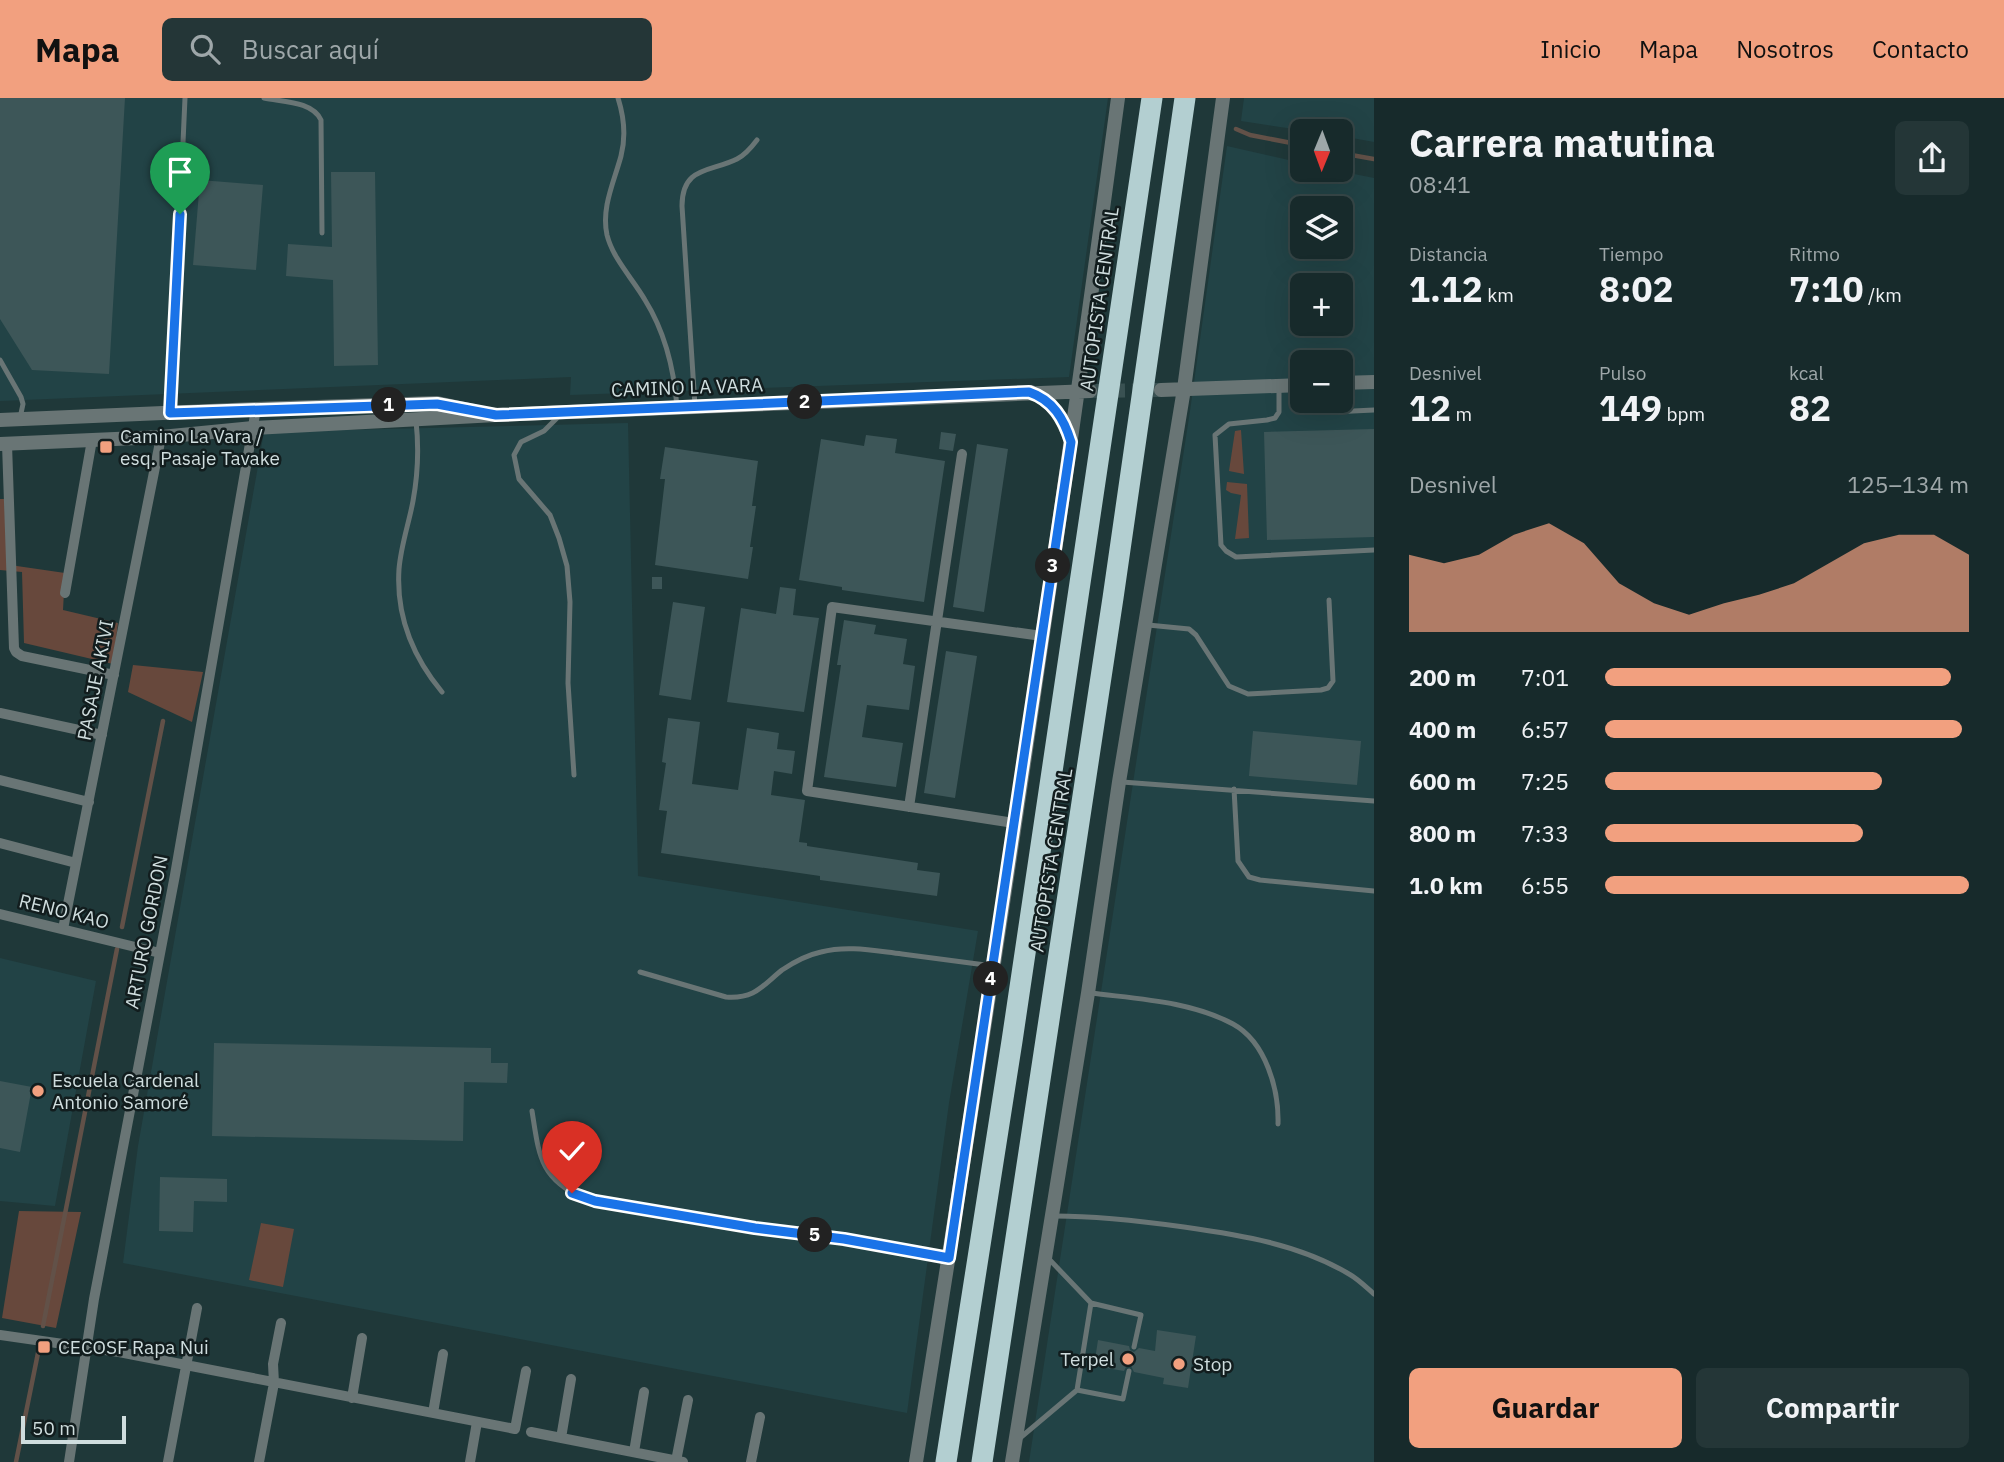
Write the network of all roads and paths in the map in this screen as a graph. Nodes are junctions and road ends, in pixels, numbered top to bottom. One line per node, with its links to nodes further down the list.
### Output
1 (185, 98): 25 (lane)
2 (264, 98): 9 (lane)
3 (618, 98): 20 (lane)
4 (1118, 98): 17 (street)
5 (1152, 98): 100 (highway, AUTOPISTA CENTRAL)
6 (1185, 98): 101 (highway, AUTOPISTA CENTRAL)
7 (1223, 98): 15 (street)
8 (757, 140): 19 (lane)
9 (322, 233)
10 (0, 360): 27 (lane)
11 (1374, 382): 12 (street)
12 (1353, 383)
13 (1290, 385): 14 (street)
14 (1279, 386): 15 (street); 36 (lane)
15 (1184, 389): 16 (street); 40 (street)
16 (1161, 390)
17 (1084, 391): 18 (street, CAMINO LA VARA); 33 (street)
18 (1029, 392): 19 (street, CAMINO LA VARA); 33 (street)
19 (695, 406): 20 (street, CAMINO LA VARA)
20 (677, 407): 24 (street, CAMINO LA VARA)
21 (256, 409): 25 (street, CAMINO LA VARA); 26 (street, CAMINO LA VARA); 30 (street, ARTURO GORDON)
22 (1374, 410): 23 (lane)
23 (1353, 411)
24 (562, 412): 26 (street, CAMINO LA VARA); 46 (lane)
25 (170, 413): 27 (street, CAMINO LA VARA)
26 (496, 415): 28 (street, CAMINO LA VARA)
27 (20, 419): 29 (street, CAMINO LA VARA); 34 (street)
28 (416, 419): 30 (street, CAMINO LA VARA); 43 (lane)
29 (0, 420)
30 (253, 428): 31 (street, CAMINO LA VARA); 59 (street, ARTURO GORDON)
31 (161, 437): 32 (street, CAMINO LA VARA); 42 (street, PASAJE AKIVI)
32 (92, 440): 34 (street, CAMINO LA VARA); 37 (street)
33 (1071, 442): 41 (street)
34 (9, 444): 42 (street)
35 (962, 454): 39 (street)
36 (1374, 550)
37 (65, 593)
38 (1329, 600): 40 (lane)
39 (937, 622): 41 (street); 52 (street); 52 (street)
40 (1145, 624): 48 (street)
41 (1042, 636): 53 (street)
42 (114, 675): 45 (street, PASAJE AKIVI)
43 (442, 692)
44 (0, 713): 45 (street)
45 (102, 735): 51 (street, PASAJE AKIVI)
46 (574, 775)
47 (0, 780): 51 (street)
48 (1119, 782): 49 (lane); 62 (street)
49 (1234, 789): 50 (lane); 56 (lane)
50 (1374, 801)
51 (89, 802): 55 (street, PASAJE AKIVI)
52 (909, 807): 53 (street)
53 (1014, 822): 60 (street)
54 (0, 843): 55 (street)
55 (76, 863): 58 (street, PASAJE AKIVI)
56 (1374, 891)
57 (0, 914): 58 (street, RENO KAO)
58 (63, 929): 59 (street, RENO KAO)
59 (160, 953): 75 (street, ARTURO GORDON)
60 (993, 966): 61 (lane); 67 (street)
61 (640, 972)
62 (1088, 993): 64 (lane); 65 (street)
63 (532, 1111): 67 (lane)
64 (1278, 1124)
65 (1052, 1216): 66 (street); 68 (lane)
66 (1045, 1255): 69 (lane); 91 (street)
67 (949, 1258): 99 (street)
68 (1374, 1294)
69 (1091, 1303): 74 (lane); 82 (lane)
70 (197, 1308): 77 (street)
71 (281, 1323): 81 (street)
72 (0, 1335): 75 (street)
73 (362, 1338): 84 (street)
74 (1134, 1347)
75 (88, 1349): 77 (street); 94 (street, ARTURO GORDON)
76 (443, 1354): 86 (street)
77 (186, 1366): 81 (street); 95 (street)
78 (526, 1371): 88 (street)
79 (1129, 1371): 82 (lane)
80 (571, 1379): 90 (street)
81 (274, 1382): 84 (street); 96 (street)
82 (1077, 1390): 91 (lane)
83 (644, 1392): 92 (street)
84 (352, 1398): 86 (street)
85 (688, 1400): 93 (street)
86 (433, 1413): 88 (street)
87 (760, 1418): 98 (street)
88 (477, 1422): 97 (street)
89 (531, 1432): 90 (street)
90 (561, 1438): 92 (street)
91 (1015, 1442): 102 (street)
92 (638, 1456): 93 (street)
93 (680, 1461)
94 (69, 1462)
95 (168, 1462)
96 (259, 1462)
97 (470, 1462)
98 (751, 1462)
99 (916, 1462)
100 (946, 1462)
101 (982, 1462)
102 (1012, 1462)

